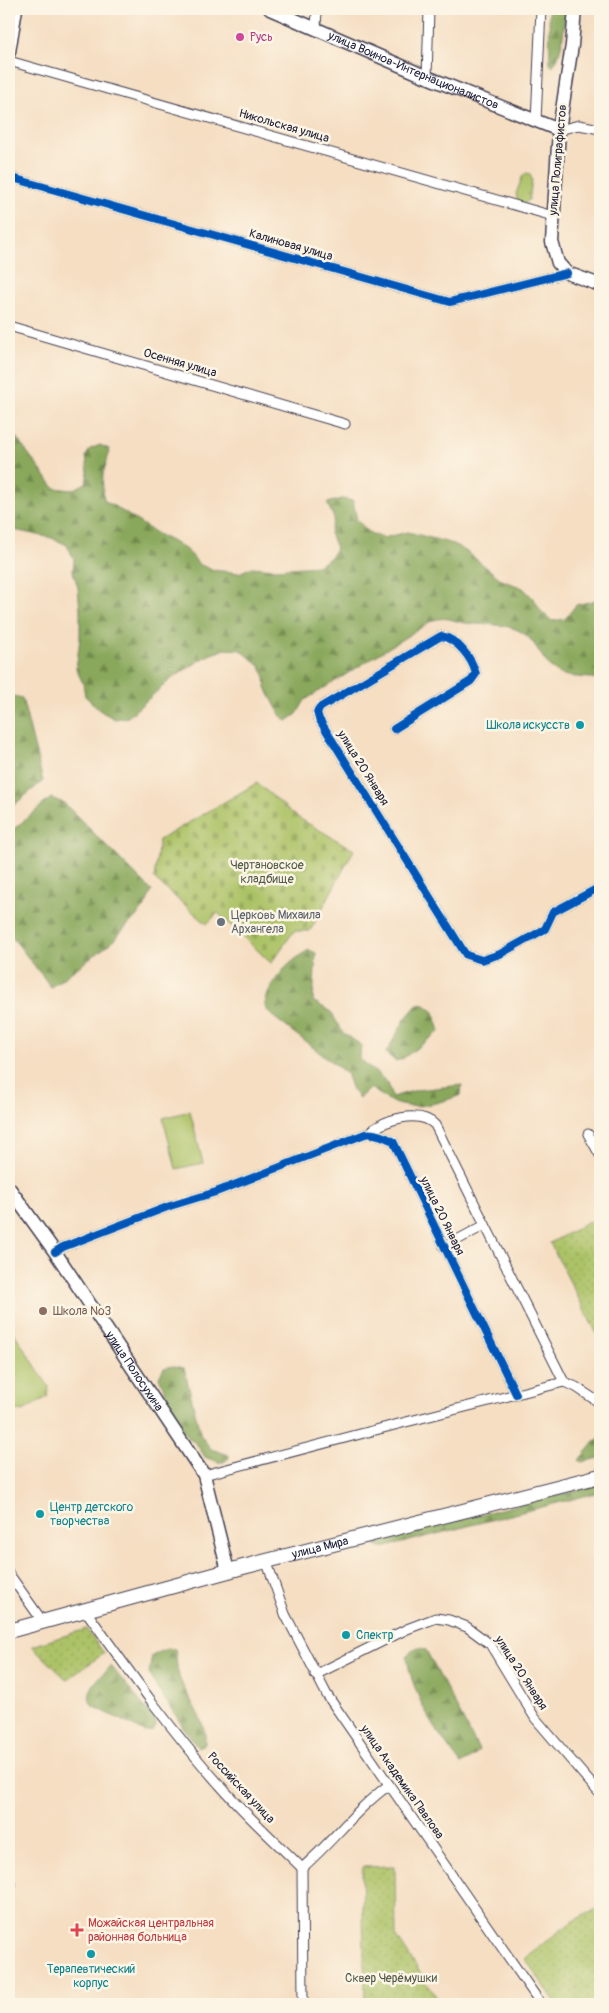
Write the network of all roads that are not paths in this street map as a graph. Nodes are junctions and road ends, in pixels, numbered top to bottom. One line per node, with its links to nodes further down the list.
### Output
1 (16, 9): 8 (street)
2 (270, 9): 7 (street, улица Воинов-Интернационалистов)
3 (317, 9): 7 (street)
4 (429, 9): 10 (street)
5 (541, 9): 11 (street)
6 (575, 9): 13 (street, улица Полиграфистов)
7 (316, 29): 10 (street, улица Воинов-Интернационалистов)
8 (9, 52)
9 (9, 61): 15 (street, Никольская улица)
10 (427, 77): 11 (street, улица Воинов-Интернационалистов)
11 (536, 121): 13 (street, улица Воинов-Интернационалистов)
12 (600, 129): 13 (street)
13 (559, 130): 15 (street, улица Полиграфистов)
14 (9, 177): 16 (street, Калиновая улица)
15 (553, 216): 16 (street, улица Полиграфистов)
16 (567, 273): 17 (street)
17 (600, 284)
18 (9, 326): 19 (street, Осенняя улица)
19 (345, 424)
20 (394, 729): 21 (street, улица 20 Января)
21 (600, 887)
22 (369, 1133): 26 (street); 27 (street, улица 20 Января); 28 (street)
23 (588, 1134): 24 (street)
24 (600, 1155)
25 (9, 1188): 28 (street, улица Полосухина)
26 (485, 1225): 27 (street); 29 (street)
27 (444, 1247): 30 (street, улица 20 Января)
28 (55, 1252): 32 (street, улица Полосухина)
29 (564, 1382): 30 (street); 31 (street)
30 (516, 1394): 32 (street)
31 (600, 1404)
32 (204, 1475): 35 (street, улица Полосухина)
33 (600, 1476): 34 (main road, улица Мира)
34 (266, 1560): 35 (main road, улица Мира); 40 (street, улица Академика Павлова)
35 (228, 1571): 37 (main road, улица Мира)
36 (9, 1574): 38 (street)
37 (86, 1611): 38 (main road, улица Мира); 43 (street, Российская улица)
38 (43, 1622): 39 (main road, улица Мира)
39 (9, 1631)
40 (315, 1675): 41 (street, улица Академика Павлова); 42 (street, улица 20 Января)
41 (389, 1785): 43 (street); 45 (street, улица Академика Павлова)
42 (600, 1794)
43 (302, 1868): 44 (street)
44 (303, 2004)
45 (540, 2004)

